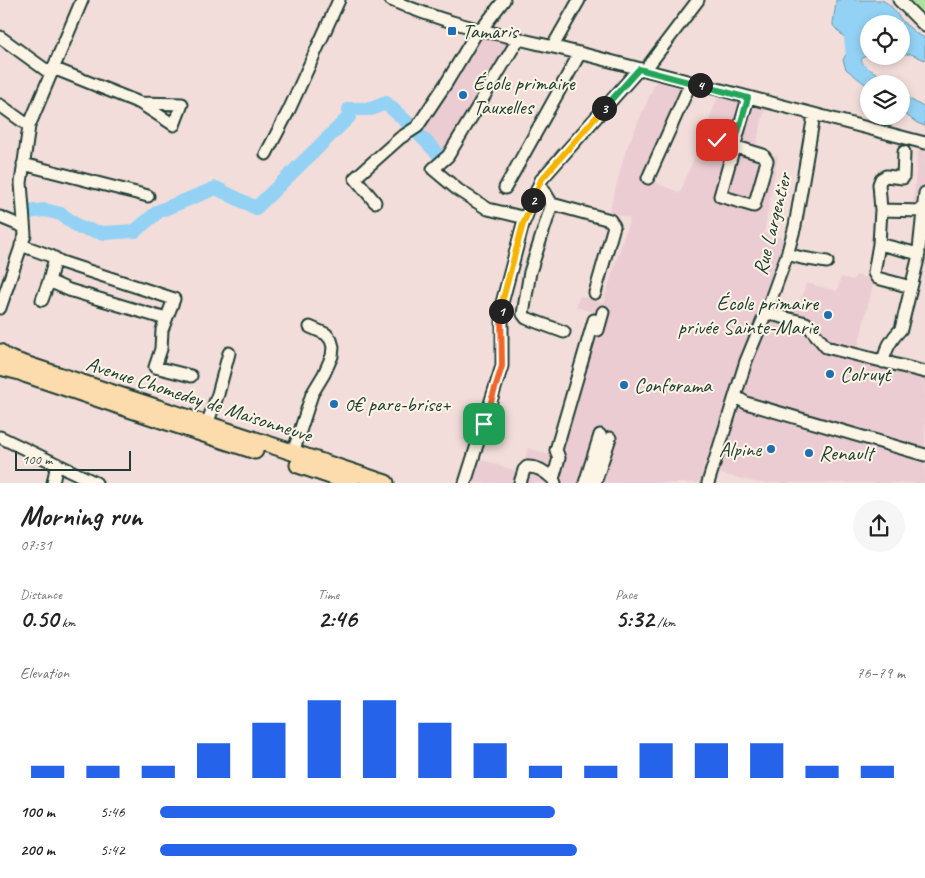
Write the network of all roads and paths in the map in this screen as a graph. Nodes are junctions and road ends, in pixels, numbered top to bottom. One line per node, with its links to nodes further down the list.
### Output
1 (82, 0): 15 (street)
2 (339, 0): 26 (street)
3 (504, 0): 9 (street)
4 (579, 0): 12 (street)
5 (698, 0): 14 (street)
6 (899, 0): 8 (street)
7 (394, 1): 9 (street)
8 (925, 26)
9 (480, 30): 11 (street); 33 (street)
10 (0, 37): 15 (street)
11 (518, 38): 12 (street); 38 (street)
12 (553, 46): 13 (street)
13 (580, 53): 14 (street); 30 (street)
14 (642, 69): 16 (street); 29 (street)
15 (52, 71): 18 (street); 21 (street)
16 (691, 82): 17 (street); 28 (street)
17 (748, 98): 20 (street); 24 (street)
18 (140, 103)
19 (0, 105): 21 (street)
20 (814, 115): 23 (street); 42 (street, Rue Largentier)
21 (29, 126): 27 (street)
22 (717, 140): 24 (street)
23 (925, 143)
24 (734, 146): 24 (street)
25 (904, 152): 35 (street)
26 (266, 154)
27 (23, 164): 32 (street); 39 (street)
28 (648, 178)
29 (540, 184): 34 (street); 38 (street)
30 (505, 188)
31 (925, 193): 36 (street)
32 (148, 196)
33 (375, 202)
34 (552, 204): 48 (street); 56 (street)
35 (882, 210): 36 (street); 40 (street)
36 (923, 211): 43 (street)
37 (0, 217): 39 (street)
38 (526, 218): 75 (street)
39 (24, 227): 41 (street)
40 (879, 244): 43 (street); 47 (street)
41 (21, 245): 44 (street); 50 (street)
42 (787, 254): 45 (street); 52 (street, Rue Largentier)
43 (919, 254): 47 (street)
44 (55, 258): 46 (street); 53 (street)
45 (828, 262)
46 (49, 281): 49 (street); 53 (street)
47 (911, 287): 59 (street)
48 (595, 293)
49 (42, 300)
50 (0, 308)
51 (603, 312): 68 (street)
52 (766, 313): 59 (street); 63 (street, Rue Largentier)
53 (166, 319): 62 (street)
54 (594, 320): 68 (street)
55 (310, 327): 66 (street)
56 (564, 332)
57 (0, 352): 64 (main road, Avenue Chomedey de Maisonneuve)
58 (229, 353): 64 (street)
59 (883, 362): 61 (street)
60 (0, 367): 73 (main road)
61 (925, 372)
62 (190, 376)
63 (735, 396): 67 (street); 79 (street, Rue Largentier)
64 (207, 424): 66 (main road, Avenue Chomedey de Maisonneuve)
65 (0, 437): 69 (street)
66 (293, 453): 74 (main road, Avenue Chomedey de Maisonneuve)
67 (925, 455)
68 (559, 458): 70 (street)
69 (57, 464): 71 (street); 72 (street)
70 (554, 481): 76 (street)
71 (92, 482)
72 (53, 483)
73 (351, 483)
74 (386, 483)
75 (465, 483)
76 (520, 483)
77 (585, 483): 78 (street)
78 (595, 483)
79 (708, 483)

